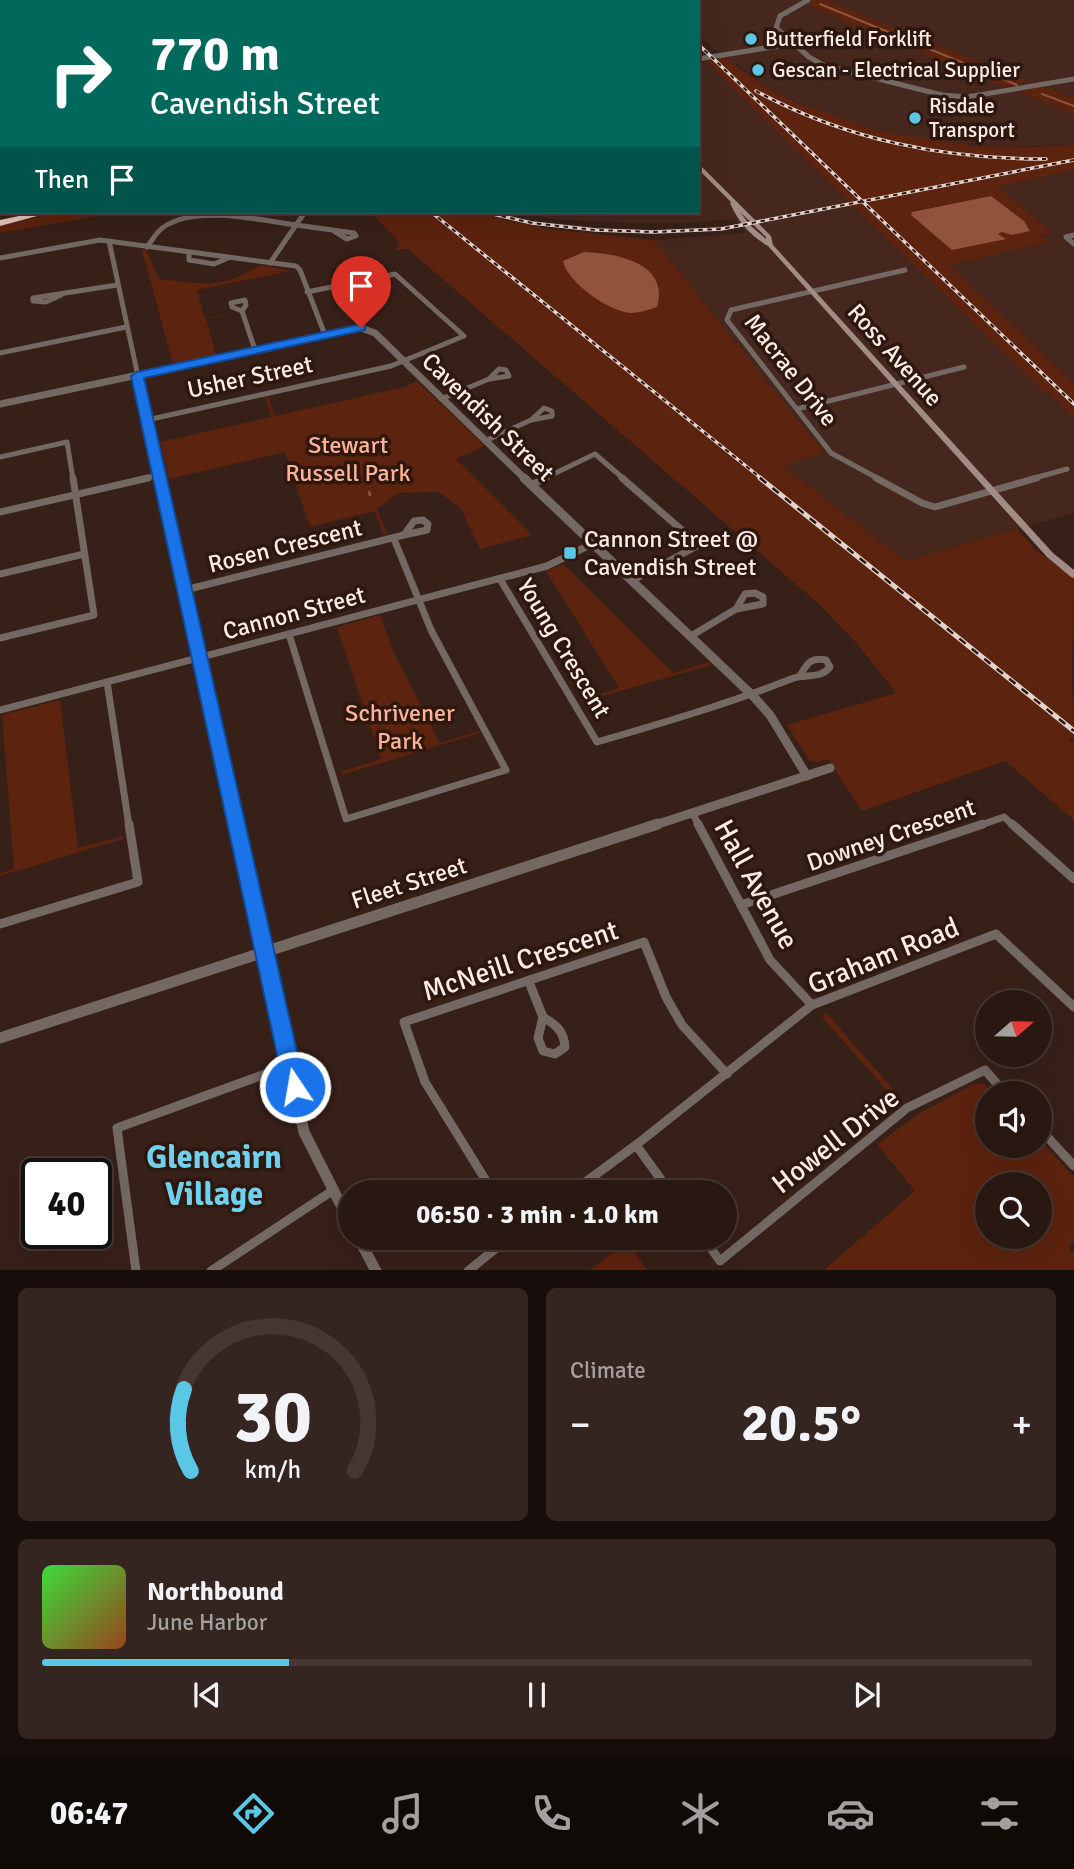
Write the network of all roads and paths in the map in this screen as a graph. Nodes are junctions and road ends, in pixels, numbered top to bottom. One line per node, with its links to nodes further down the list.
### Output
1 (808, 0): 2 (street)
2 (791, 44): 3 (street); 4 (street)
3 (700, 59)
4 (1074, 79)
5 (702, 173): 21 (main road, Ross Avenue)
6 (27, 214): 9 (highway)
7 (36, 214): 9 (highway)
8 (304, 214): 10 (street)
9 (0, 220)
10 (296, 225): 11 (street); 15 (street); 17 (street)
11 (334, 231)
12 (1074, 235): 14 (street)
13 (109, 241): 15 (street); 16 (street); 19 (street)
14 (1074, 244)
15 (147, 247): 17 (street)
16 (0, 258)
17 (270, 263): 20 (street)
18 (905, 270): 21 (street, Macrae Drive)
19 (117, 285): 22 (street); 24 (street)
20 (307, 292): 25 (street); 28 (street, Usher Street)
21 (813, 293): 32 (main road, Ross Avenue); 35 (street, Macrae Drive)
22 (61, 295)
23 (242, 311): 26 (street)
24 (126, 327): 27 (street); 30 (street)
25 (325, 335): 26 (street, Cavendish Street); 28 (street, Cavendish Street)
26 (255, 350): 30 (street, Cavendish Street)
27 (0, 353)
28 (401, 361): 33 (street, Cavendish Street); 36 (street, Usher Street)
29 (964, 367): 32 (street)
30 (137, 376): 34 (street, Cavendish Street); 36 (street)
31 (489, 379): 33 (street)
32 (896, 384): 35 (street); 43 (main road, Ross Avenue)
33 (441, 399): 38 (street, Cavendish Street)
34 (0, 404)
35 (797, 409): 43 (street, Macrae Drive)
36 (147, 420): 41 (street)
37 (531, 420): 38 (street)
38 (485, 441): 42 (street, Cavendish Street)
39 (0, 457): 44 (street)
40 (1068, 469): 43 (street, Macrae Drive)
41 (159, 475): 44 (street); 54 (street)
42 (531, 485): 48 (street, Cavendish Street); 53 (street)
43 (992, 490): 51 (main road)
44 (75, 495): 45 (street); 49 (street)
45 (0, 512)
46 (404, 535): 47 (street, Rosen Crescent)
47 (394, 539): 54 (street, Rosen Crescent); 55 (street, Rosen Crescent)
48 (594, 543): 52 (street, Cannon Street); 53 (street, Cavendish Street)
49 (84, 554): 50 (street); 59 (street)
50 (0, 574)
51 (1074, 575)
52 (500, 579): 55 (street, Cannon Street); 63 (street, Young Crescent)
53 (633, 580): 58 (street, Cavendish Street)
54 (185, 590): 60 (street)
55 (419, 600): 57 (street, Cannon Street); 57 (street, Rosen Crescent)
56 (736, 608): 58 (street)
57 (289, 634): 60 (street, Cannon Street)
58 (691, 636): 63 (street, Cavendish Street)
59 (0, 638)
60 (200, 657): 62 (street, Cannon Street); 71 (street)
61 (801, 674): 63 (street)
62 (107, 682): 64 (street, Cannon Street); 70 (street)
63 (753, 696): 66 (street, Cavendish Street)
64 (0, 710)
65 (830, 768): 66 (street, Fleet Street)
66 (807, 776): 67 (street, Fleet Street)
67 (692, 814): 69 (street, Hall Avenue); 71 (street, Fleet Street)
68 (1074, 879): 69 (street, Downey Crescent)
69 (741, 905): 73 (street, Hall Avenue)
70 (0, 924)
71 (265, 951): 76 (street, Fleet Street); 77 (street)
72 (529, 982): 75 (street); 78 (street, McNeill Crescent); 83 (street, McNeill Crescent)
73 (812, 1005): 74 (street, Graham Road); 78 (street, Graham Road)
74 (1074, 1007)
75 (542, 1017)
76 (0, 1038)
77 (290, 1065): 86 (street); 93 (street)
78 (727, 1074): 81 (street, Graham Road)
79 (995, 1081): 88 (street, Howell Drive)
80 (1052, 1142): 82 (street)
81 (636, 1145): 84 (street, Graham Road); 85 (street)
82 (1074, 1166)
83 (486, 1180)
84 (588, 1180)
85 (661, 1180)
86 (332, 1191): 87 (street); 94 (street)
87 (338, 1202)
88 (737, 1247)
89 (365, 1250): 95 (street)
90 (493, 1250): 96 (street)
91 (712, 1250): 92 (street, Howell Drive)
92 (733, 1250)
93 (136, 1270)
94 (211, 1270)
95 (376, 1270)
96 (468, 1270)

